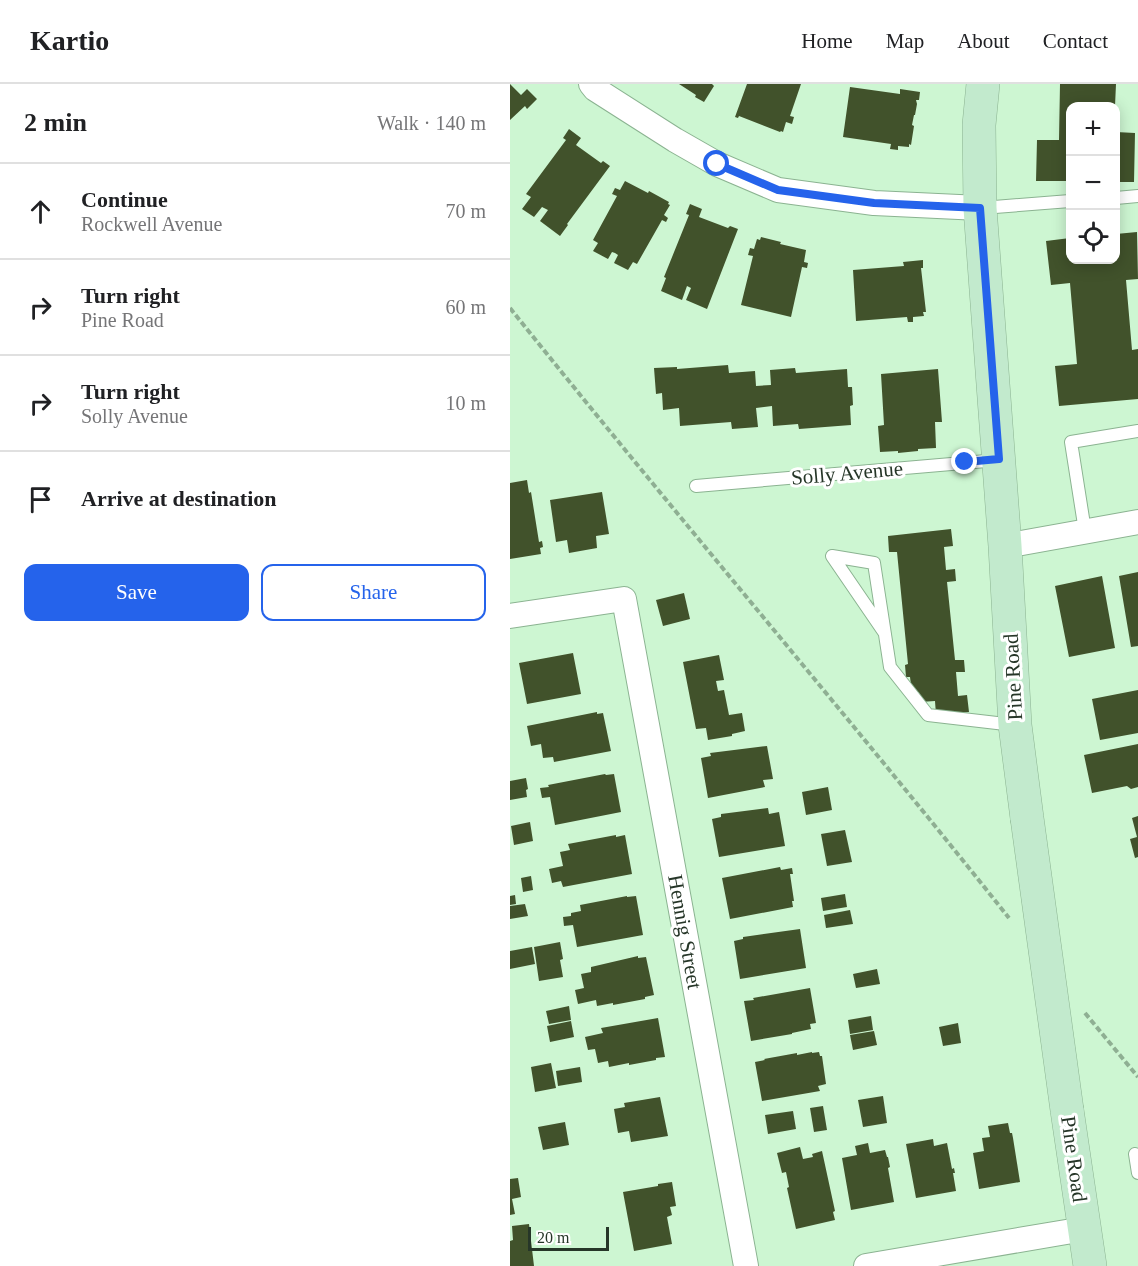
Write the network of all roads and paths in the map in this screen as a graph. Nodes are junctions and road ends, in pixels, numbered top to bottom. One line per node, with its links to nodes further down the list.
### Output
1 (591, 84): 6 (street)
2 (983, 84): 6 (street, Pine Road)
3 (1138, 196): 4 (lane)
4 (1120, 198)
5 (1066, 201): 6 (lane)
6 (980, 208): 9 (street, Pine Road)
7 (510, 308): 17 (path)
8 (1138, 431): 12 (lane)
9 (999, 459): 10 (lane, Solly Avenue); 13 (street, Pine Road)
10 (696, 486)
11 (1138, 522): 12 (street)
12 (1085, 531): 13 (street)
13 (1005, 546): 16 (street, Pine Road)
14 (510, 616): 23 (street, Hennig Street)
15 (884, 632): 15 (lane); 16 (lane)
16 (1016, 726): 22 (street, Pine Road, bridge)
17 (1009, 918)
18 (1084, 1011): 19 (path)
19 (1138, 1077)
20 (1135, 1154): 21 (lane)
21 (1138, 1173)
22 (1084, 1229): 24 (street); 25 (street, Pine Road)
23 (746, 1266)
24 (866, 1266)
25 (1090, 1266)

